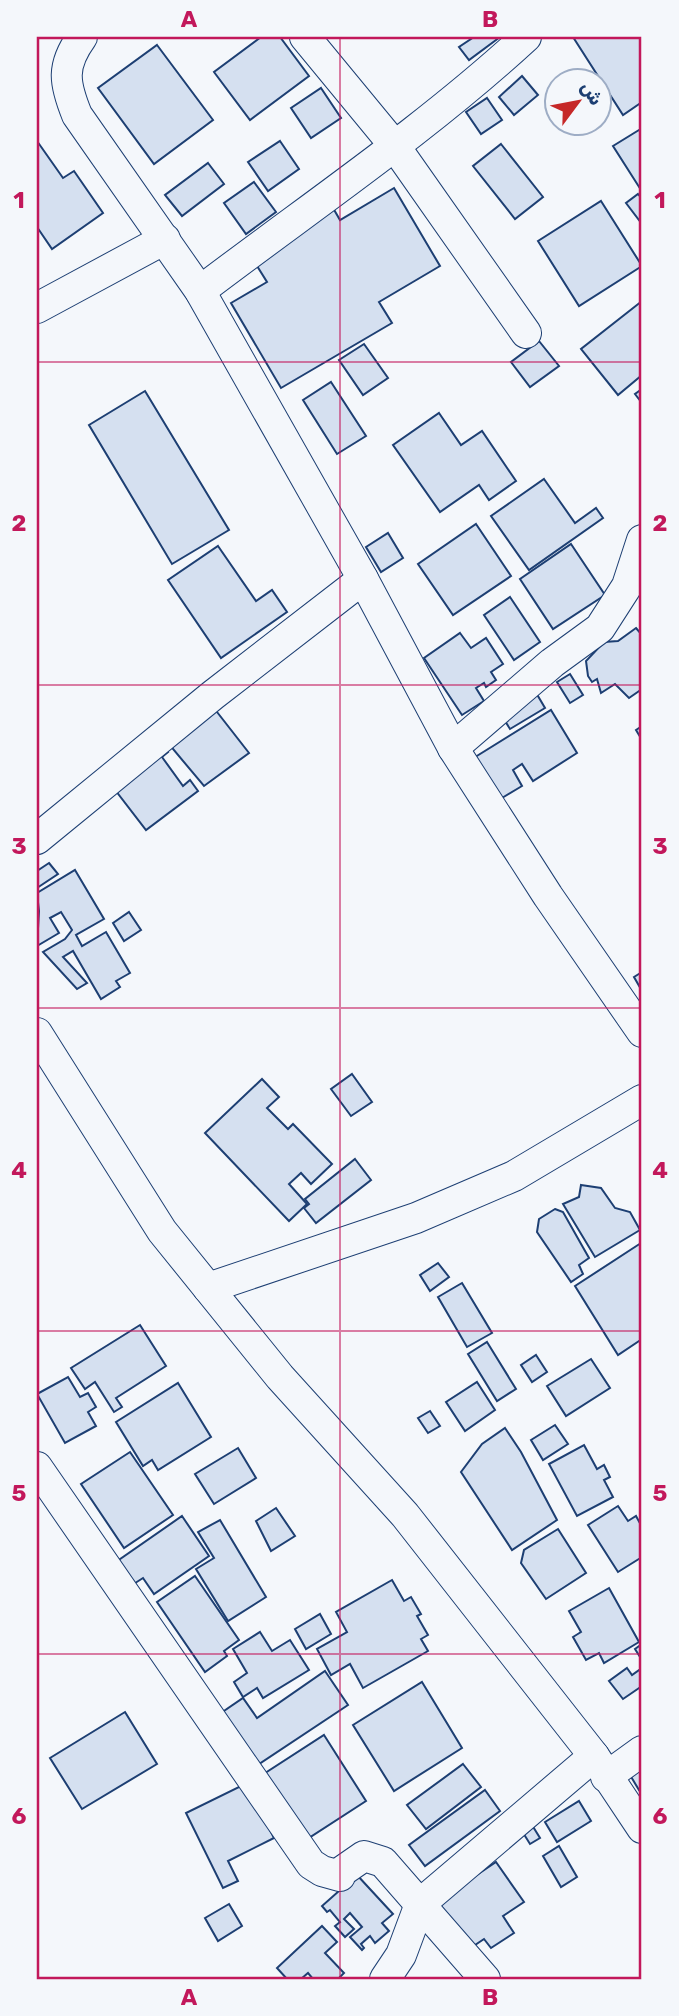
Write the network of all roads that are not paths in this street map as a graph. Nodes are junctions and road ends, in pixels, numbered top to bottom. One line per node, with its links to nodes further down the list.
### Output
1 (82, 37): 5 (street)
2 (305, 37): 4 (street)
3 (526, 37): 4 (street)
4 (394, 145): 6 (street); 8 (street)
5 (165, 239): 6 (street); 7 (street)
6 (200, 291): 10 (street)
7 (37, 308)
8 (526, 333)
9 (642, 540): 11 (street)
10 (363, 579): 11 (street); 12 (street)
11 (453, 748): 13 (street)
12 (37, 839)
13 (642, 1032)
14 (37, 1033): 16 (street)
15 (642, 1100): 16 (street)
16 (208, 1288): 19 (street)
17 (37, 1466): 21 (street)
18 (642, 1751): 19 (street)
19 (600, 1767): 20 (street); 21 (street)
20 (642, 1828)
21 (420, 1904): 22 (street); 23 (street)
22 (385, 1979)
23 (485, 1979)

